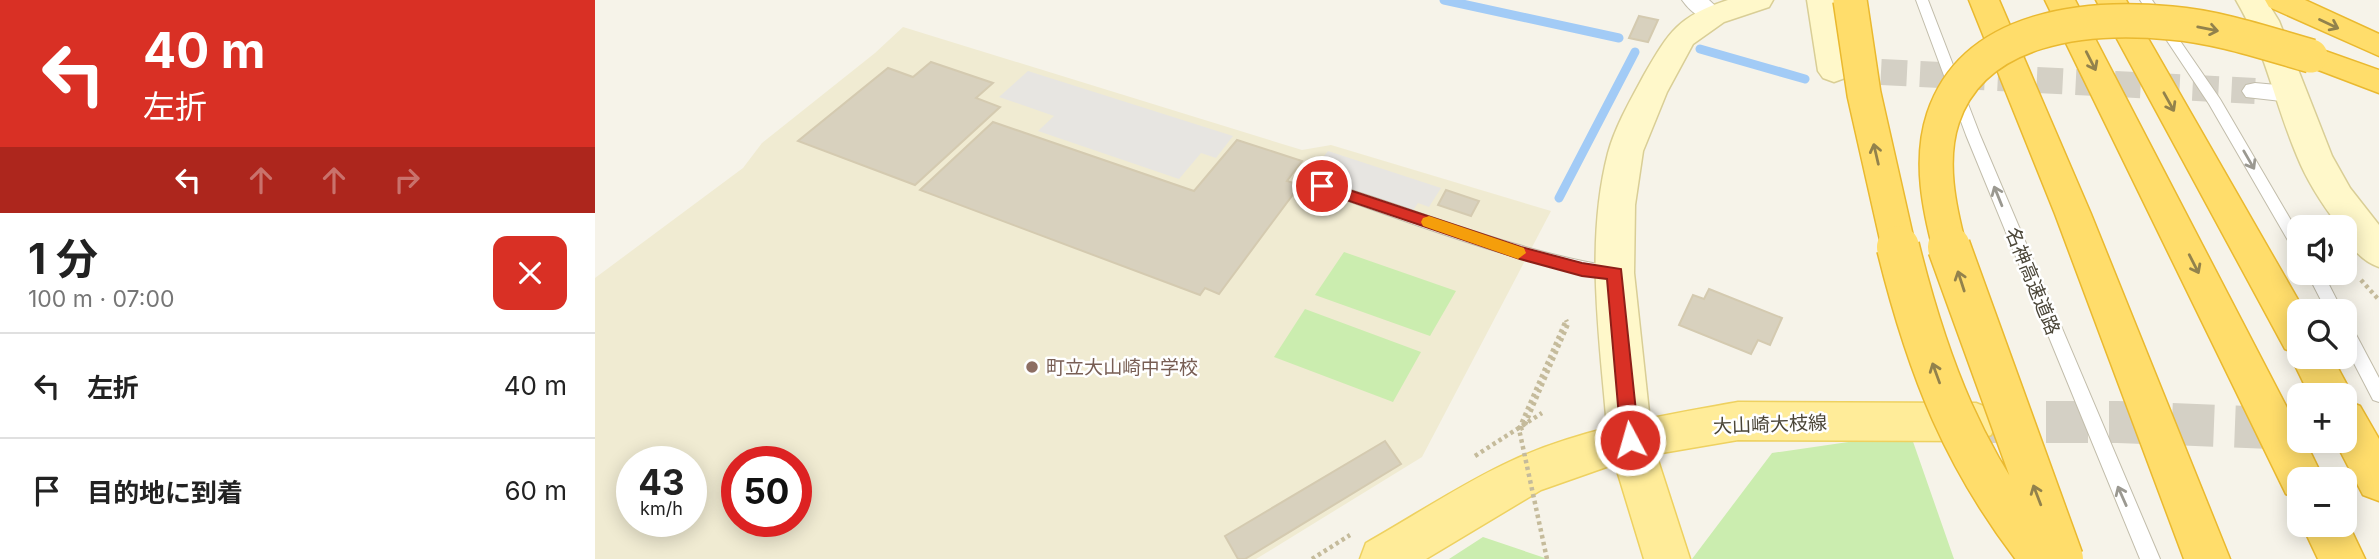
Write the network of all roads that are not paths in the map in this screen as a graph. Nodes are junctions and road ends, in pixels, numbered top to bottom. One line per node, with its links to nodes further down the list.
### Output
1 (1758, 0): 11 (main road)
2 (1822, 0): 13 (main road)
3 (1850, 0): 34 (highway, one-way to 3, bridge)
4 (1922, 0): 36 (lane, 名神高速道路, one-way to 4)
5 (1984, 0): 19 (highway)
6 (2060, 0): 29 (highway, one-way to 29)
7 (2111, 0): 23 (highway, one-way to 23)
8 (2146, 0): 20 (lane, one-way to 20)
9 (2251, 0): 17 (main road)
10 (2280, 0): 12 (highway, one-way to 12)
11 (1703, 7): 22 (main road)
12 (2379, 46)
13 (1834, 71): 14 (street)
14 (1881, 72)
15 (2379, 80): 35 (highway, one-way to 15, bridge)
16 (2255, 90): 17 (street)
17 (2290, 93): 21 (main road)
18 (1322, 186): 22 (lane)
19 (2073, 214): 37 (highway); 38 (highway)
20 (2287, 226)
21 (2379, 252)
22 (1615, 273): 27 (main road)
23 (2287, 315)
24 (2357, 353): 25 (lane)
25 (2379, 395)
26 (1976, 422): 27 (main road, 大山崎大枝線)
27 (1630, 440): 32 (main road, 大山崎大枝線); 33 (main road)
28 (2357, 441): 30 (highway)
29 (2295, 467)
30 (2379, 481)
31 (2331, 537): 39 (highway)
32 (1383, 559)
33 (1667, 559)
34 (2042, 559)
35 (2062, 559)
36 (2150, 559)
37 (2207, 559)
38 (2229, 559)
39 (2342, 559)

